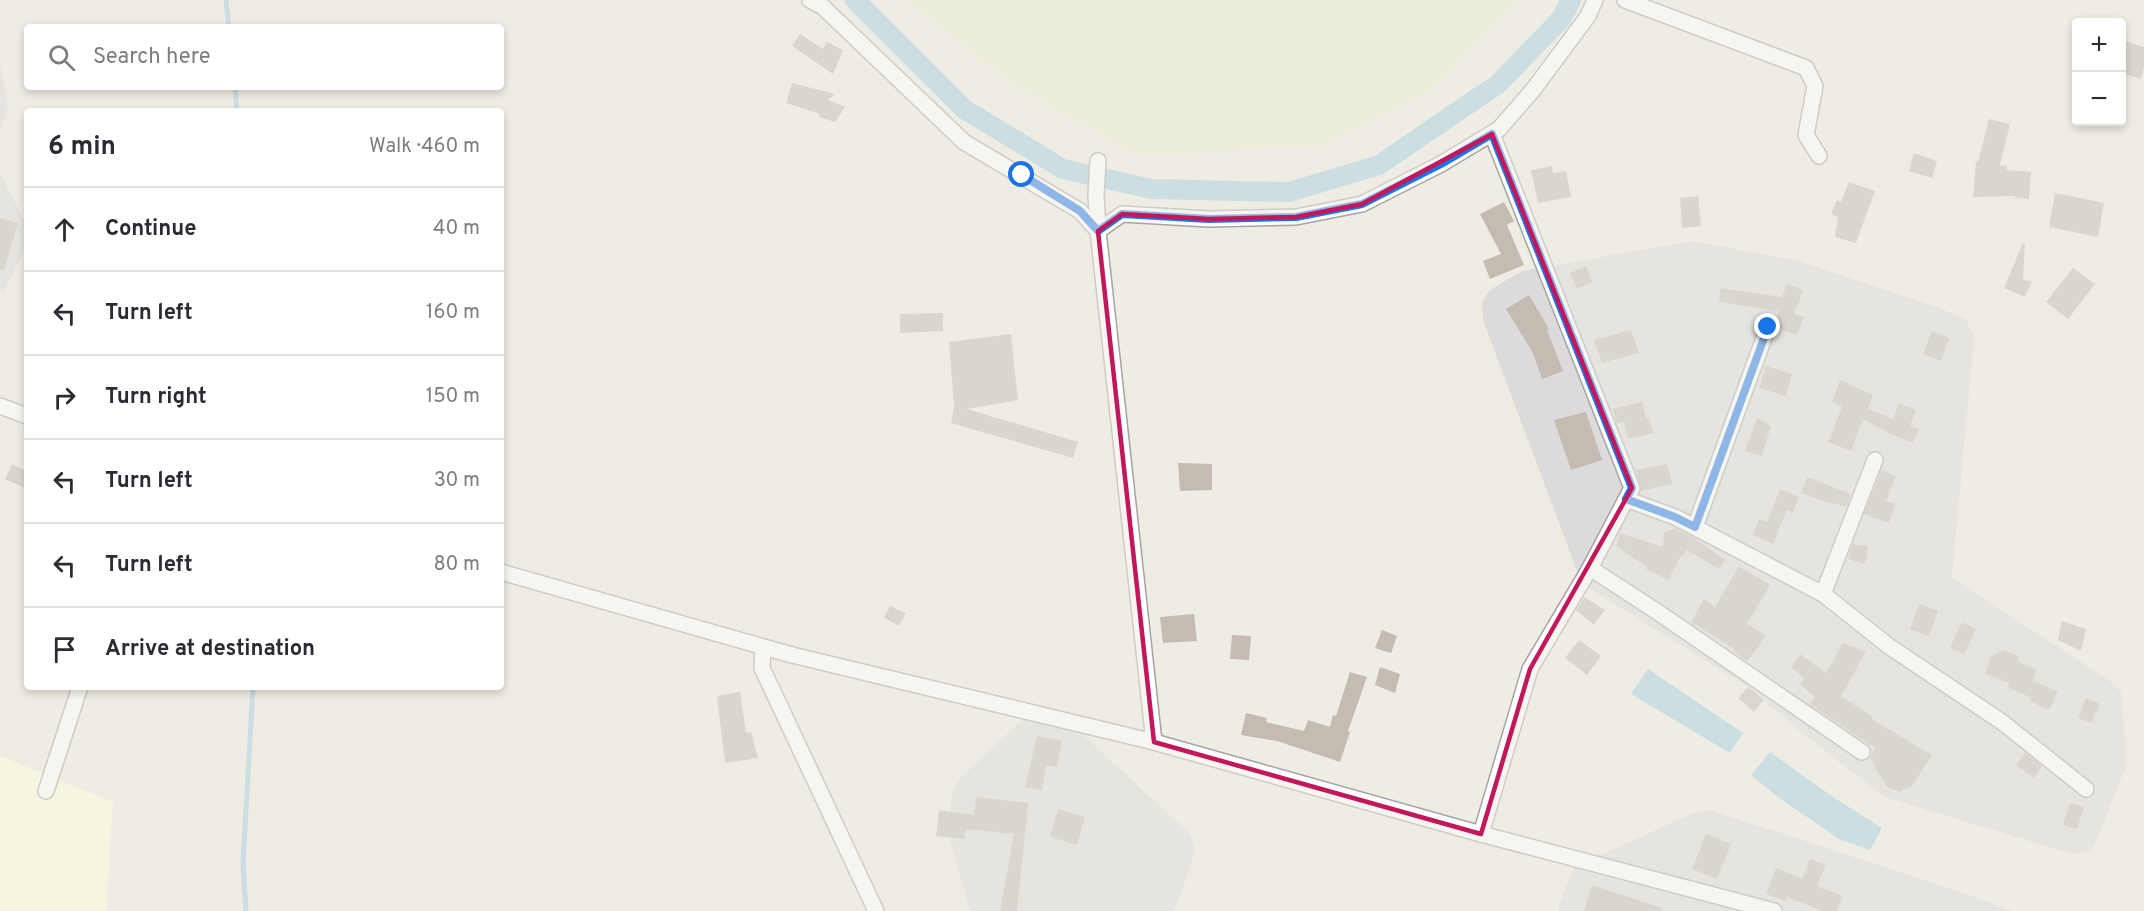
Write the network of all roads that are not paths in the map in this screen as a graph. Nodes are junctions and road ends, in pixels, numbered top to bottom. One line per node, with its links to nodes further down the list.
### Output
1 (810, 0): 7 (street)
2 (1595, 0): 4 (street)
3 (1625, 0): 5 (street)
4 (1492, 134): 7 (street); 12 (street)
5 (1819, 156)
6 (1098, 161): 7 (street)
7 (1098, 231): 19 (street)
8 (1768, 327): 13 (street)
9 (0, 405): 10 (street)
10 (24, 415)
11 (1875, 460): 16 (street)
12 (1626, 499): 13 (street); 14 (street)
13 (1695, 527): 16 (street)
14 (1590, 568): 20 (street); 23 (street)
15 (504, 574): 17 (street)
16 (1823, 594): 21 (street)
17 (763, 647): 19 (street); 24 (street)
18 (79, 690): 22 (street)
19 (1154, 742): 23 (street)
20 (1862, 752)
21 (2086, 789)
22 (46, 791)
23 (1481, 834): 25 (street)
24 (876, 911)
25 (1773, 911)

